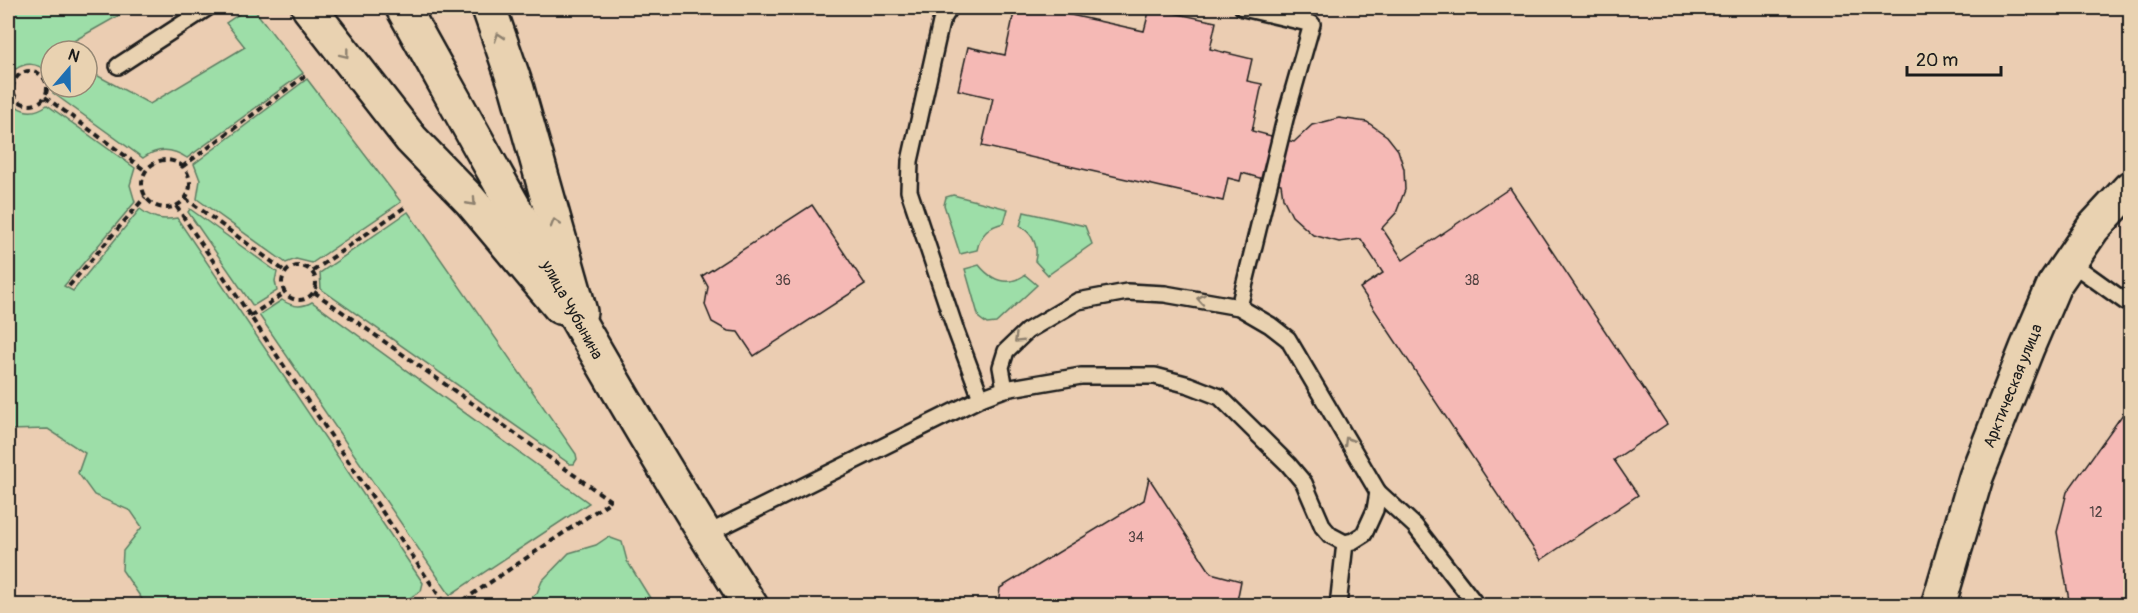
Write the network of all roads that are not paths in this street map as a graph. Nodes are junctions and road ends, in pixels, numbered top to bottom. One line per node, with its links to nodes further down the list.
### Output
1 (207, 8): 7 (lane)
2 (309, 8): 12 (street, one-way to 12)
3 (403, 8): 12 (street, улица Чубынина)
4 (489, 8): 12 (street, one-way to 4)
5 (950, 8): 14 (lane)
6 (1243, 8): 11 (lane)
7 (118, 66)
8 (2130, 188): 9 (street, Арктическая улица)
9 (2070, 262): 10 (lane); 21 (street, Арктическая улица)
10 (2130, 305)
11 (1239, 307): 13 (lane, one-way to 13); 15 (lane, one-way to 11)
12 (588, 340): 16 (street, улица Чубынина)
13 (1005, 389): 14 (lane); 17 (lane)
14 (981, 398): 16 (lane)
15 (1378, 492): 17 (lane); 20 (lane)
16 (705, 535): 18 (street, улица Чубынина)
17 (1345, 543): 19 (lane)
18 (751, 606)
19 (1338, 606)
20 (1477, 606)
21 (1938, 606)

